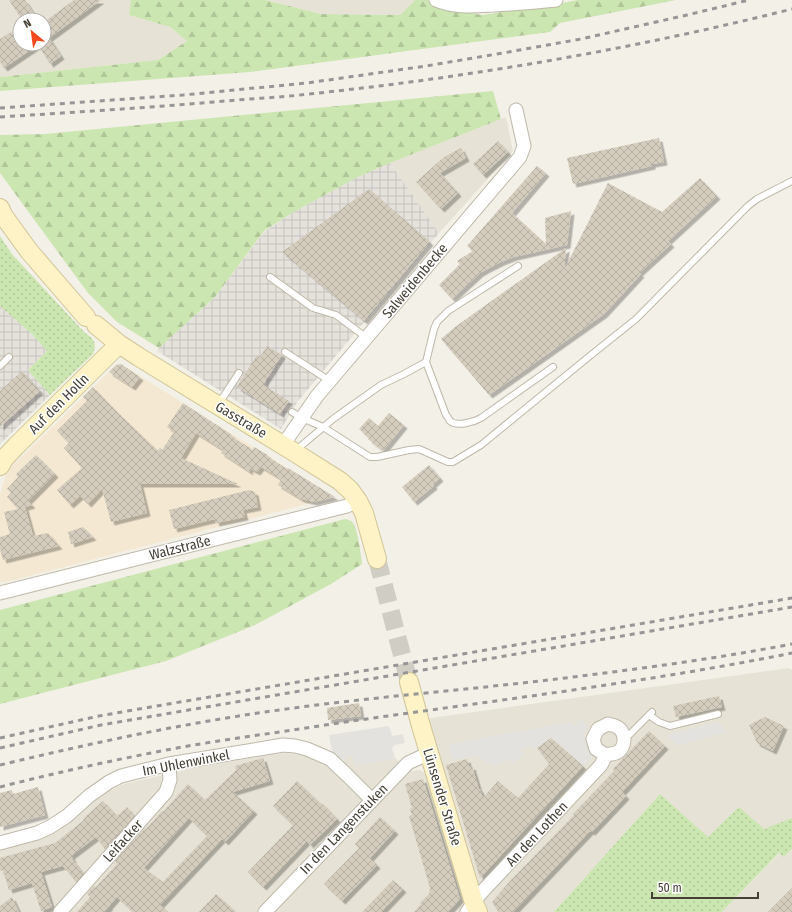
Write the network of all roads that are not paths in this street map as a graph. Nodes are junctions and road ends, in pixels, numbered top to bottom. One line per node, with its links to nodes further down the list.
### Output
1 (436, 0): 2 (street)
2 (556, 0)
3 (516, 110): 8 (street, Salweidenbecke)
4 (792, 181): 19 (lane)
5 (0, 208): 9 (street, Gasstraße)
6 (518, 266): 12 (lane)
7 (270, 277): 8 (lane)
8 (367, 338): 16 (street, Salweidenbecke)
9 (119, 344): 17 (street, Gasstraße); 21 (street, Auf den Holln)
10 (285, 352): 16 (lane)
11 (9, 358): 13 (lane)
12 (426, 362): 14 (lane); 19 (lane)
13 (0, 366)
14 (553, 367)
15 (239, 373): 17 (lane)
16 (330, 381): 18 (street, Salweidenbecke)
17 (218, 406): 20 (street, Gasstraße)
18 (297, 415): 19 (lane); 20 (street, Salweidenbecke)
19 (323, 427): 20 (lane)
20 (288, 449): 22 (street, Gasstraße)
21 (0, 466)
22 (358, 501): 23 (street); 24 (street, Walzstraße)
23 (376, 559)
24 (0, 593)
25 (409, 682): 28 (street, Lünsender Straße)
26 (718, 714): 27 (lane)
27 (625, 739): 29 (street, An den Lothen); 29 (street)
28 (429, 752): 31 (street, In den Langenstuken); 33 (street, Lünsender Straße)
29 (606, 755): 33 (street, An den Lothen)
30 (169, 764): 31 (street, Im Uhlenwinkel); 32 (street, Im Uhlenwinkel); 34 (street, Leifacker)
31 (372, 800): 35 (street, In den Langenstuken)
32 (0, 843)
33 (473, 909)
34 (60, 912)
35 (265, 912)

